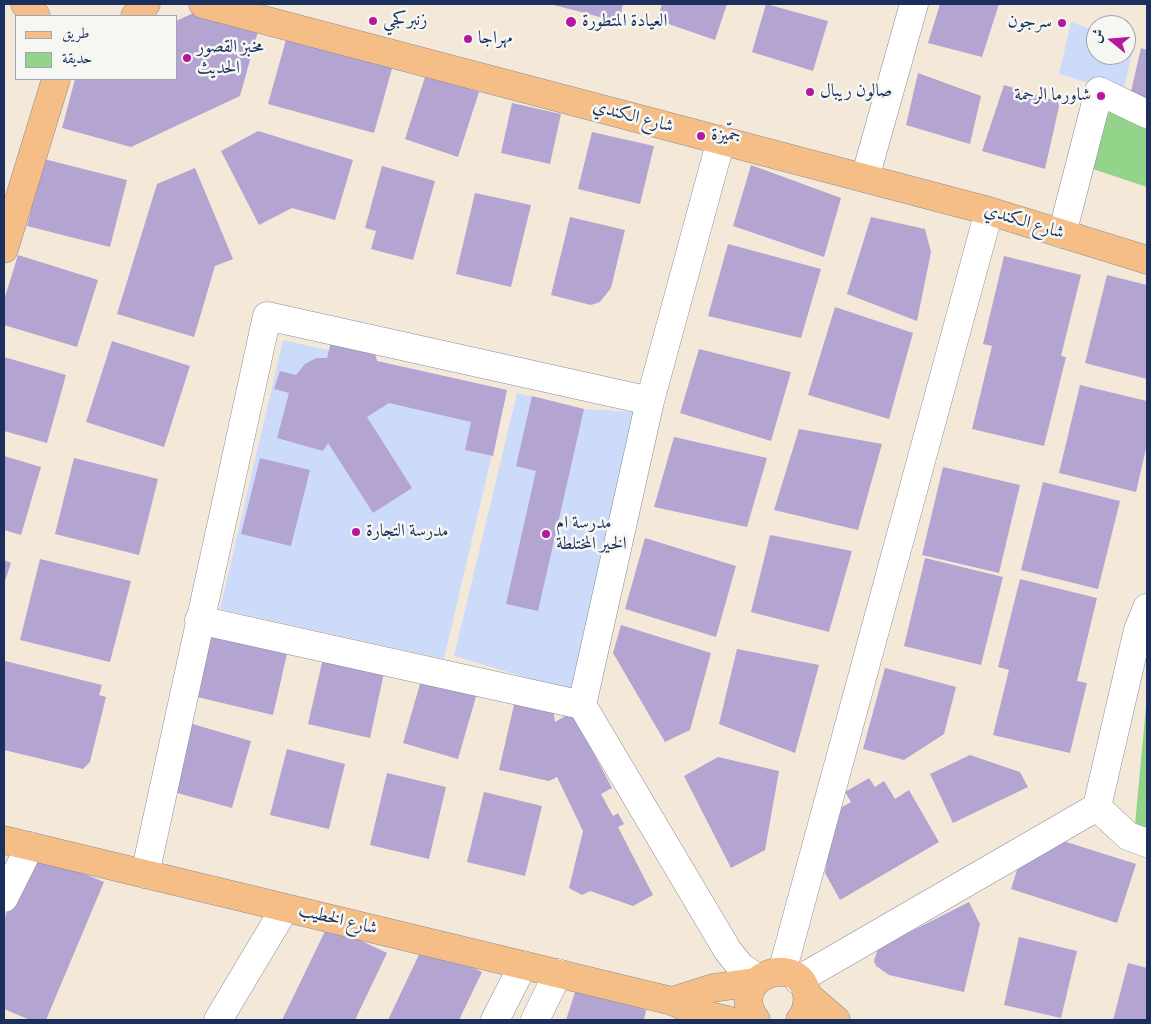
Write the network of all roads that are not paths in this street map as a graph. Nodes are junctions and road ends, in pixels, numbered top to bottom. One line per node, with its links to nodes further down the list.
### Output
1 (24, 4): 5 (main road)
2 (146, 4): 6 (main road)
3 (203, 4): 9 (main road, شارع الكندي)
4 (914, 4): 10 (street)
5 (35, 15)
6 (136, 15)
7 (56, 80): 13 (main road)
8 (1147, 114): 12 (street)
9 (721, 140): 10 (main road, شارع الكندي); 15 (street)
10 (865, 178): 11 (main road, شارع الكندي)
11 (989, 211): 12 (main road, شارع الكندي); 27 (street)
12 (1062, 234): 14 (main road, شارع الكندي)
13 (4, 249)
14 (1147, 260)
15 (650, 401): 17 (street); 18 (street)
16 (1147, 608): 19 (street)
17 (200, 620): 18 (street); 22 (street)
18 (582, 705): 27 (street)
19 (1097, 807): 21 (street); 27 (street)
20 (17, 843): 22 (main road, شارع الخطيب); 23 (street)
21 (1147, 843)
22 (145, 874): 24 (main road, شارع الخطيب)
23 (4, 898)
24 (285, 908): 25 (main road, شارع الخطيب); 29 (street)
25 (523, 965): 26 (main road, شارع الخطيب); 30 (street)
26 (558, 974): 28 (main road, شارع الخطيب); 31 (street)
27 (784, 988): 28 (main road); 33 (main road); 34 (main road)
28 (672, 1001): 32 (main road, شارع الخطيب)
29 (218, 1020)
30 (495, 1020)
31 (535, 1020)
32 (727, 1020)
33 (756, 1020)
34 (836, 1020)

